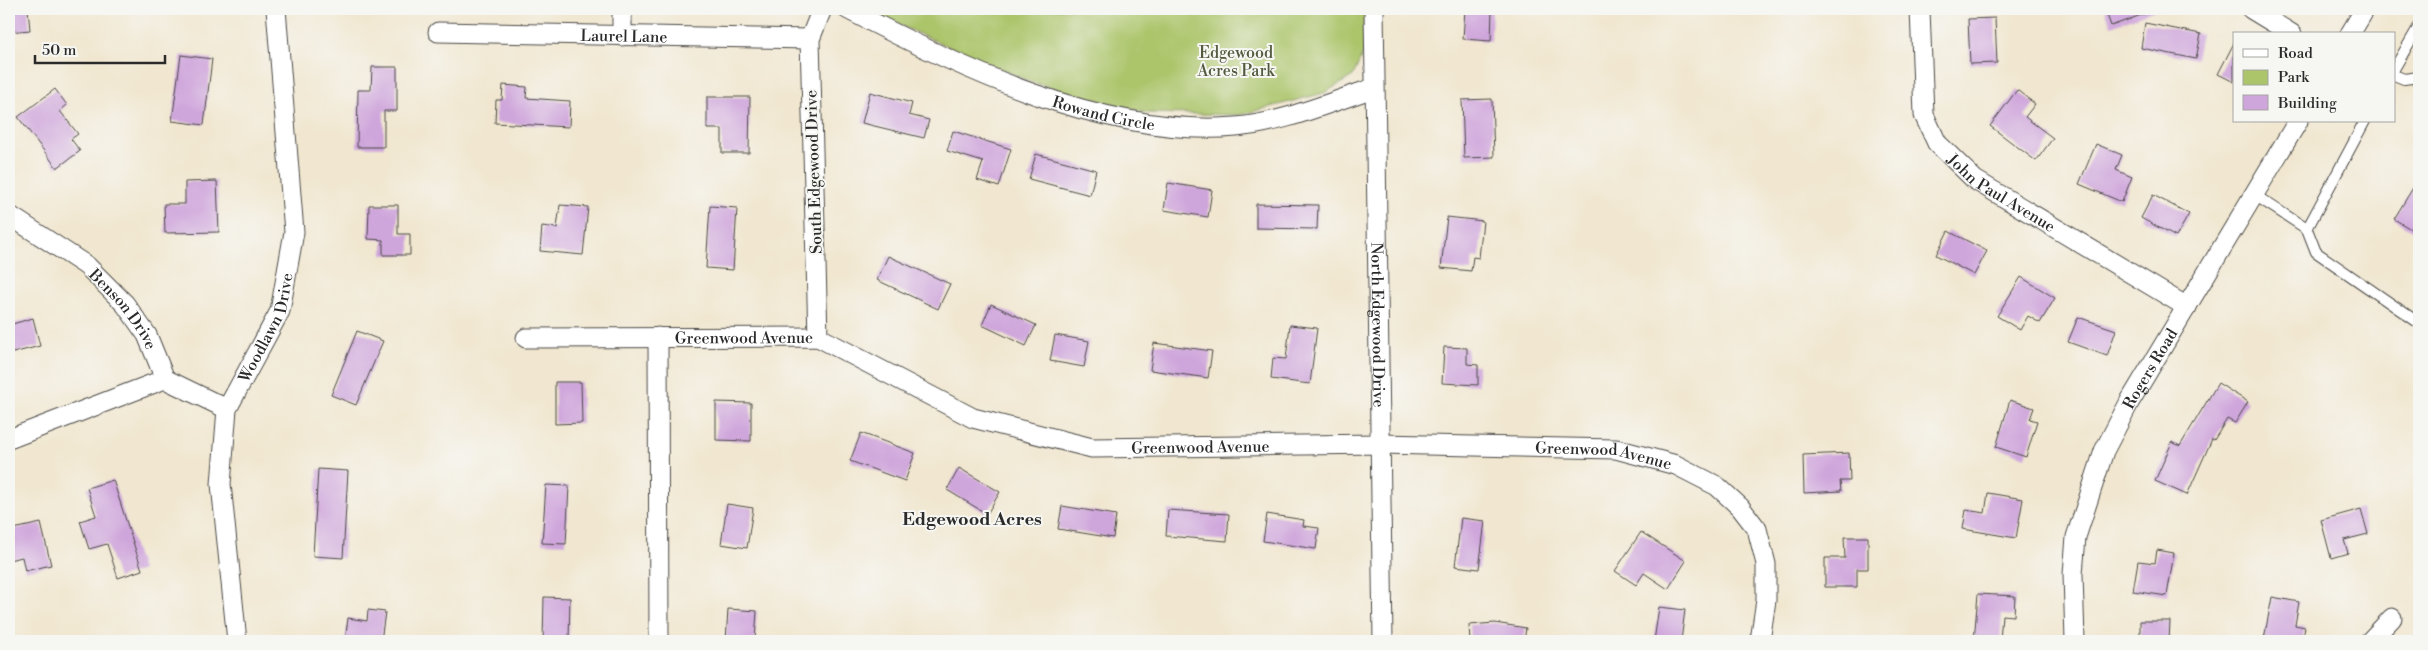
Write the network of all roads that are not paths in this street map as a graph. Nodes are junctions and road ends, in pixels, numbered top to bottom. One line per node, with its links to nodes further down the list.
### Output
1 (276, 9): 30 (street, Woodlawn Drive)
2 (622, 9): 13 (street)
3 (822, 9): 14 (street, South Edgewood Drive)
4 (847, 9): 18 (street, Rowand Circle)
5 (1374, 9): 18 (street, North Edgewood Drive)
6 (1920, 9): 24 (street, John Paul Avenue)
7 (2251, 9): 11 (street)
8 (2365, 9): 12 (street)
9 (2419, 26): 15 (lane)
10 (438, 32): 13 (street, Laurel Lane)
11 (2289, 32)
12 (2351, 32)
13 (622, 36): 14 (street, Laurel Lane)
14 (810, 39): 27 (street, South Edgewood Drive)
15 (2396, 66)
16 (2396, 76): 17 (lane)
17 (2419, 77)
18 (1374, 88): 32 (street, North Edgewood Drive)
19 (2297, 122): 21 (street, Rogers Road)
20 (2364, 122): 23 (lane)
21 (2253, 194): 23 (lane); 24 (street, Rogers Road)
22 (9, 215): 29 (street, Benson Drive)
23 (2307, 229): 25 (lane)
24 (2187, 307): 38 (street, Rogers Road)
25 (2419, 323)
26 (658, 337): 27 (street, Greenwood Avenue); 28 (street, Greenwood Avenue); 35 (street)
27 (818, 337): 32 (street, Greenwood Avenue)
28 (526, 338)
29 (165, 379): 30 (street); 31 (street)
30 (227, 409): 34 (street, Woodlawn Drive)
31 (9, 440)
32 (1380, 444): 36 (street, North Edgewood Drive); 37 (street, Greenwood Avenue)
33 (2392, 618): 39 (street)
34 (237, 641)
35 (659, 641)
36 (1382, 641)
37 (1760, 641)
38 (2075, 641)
39 (2370, 641)

